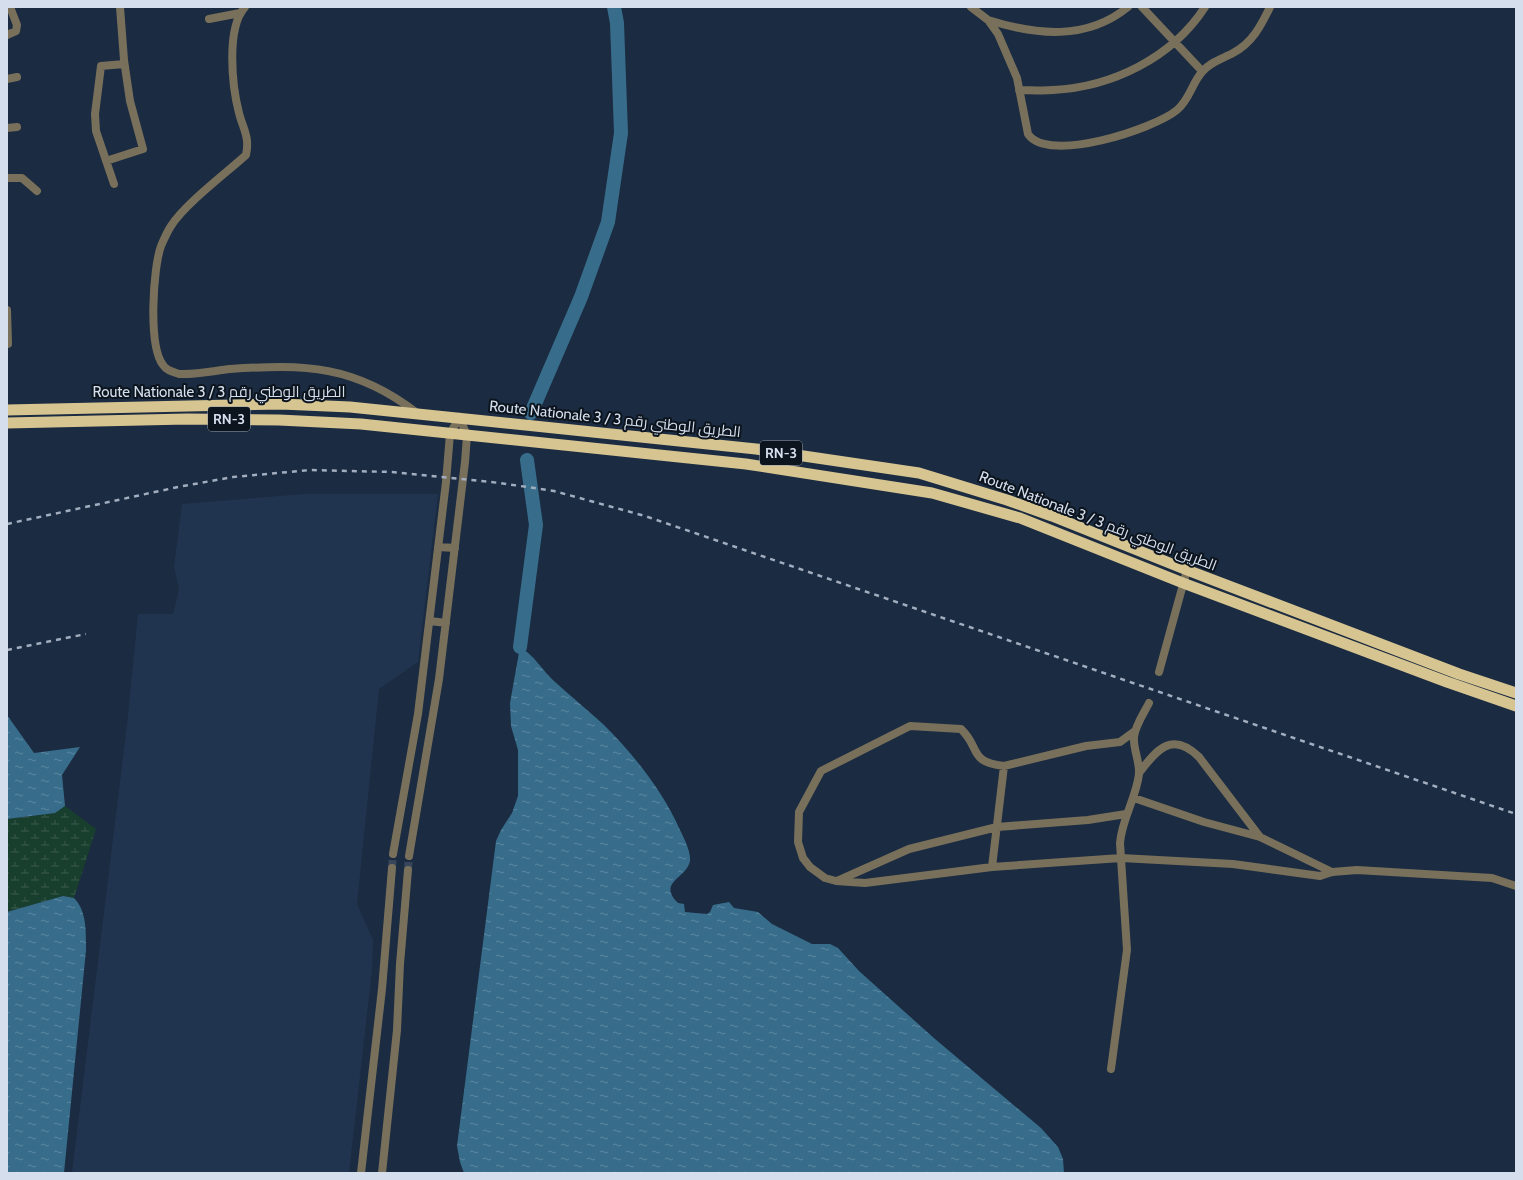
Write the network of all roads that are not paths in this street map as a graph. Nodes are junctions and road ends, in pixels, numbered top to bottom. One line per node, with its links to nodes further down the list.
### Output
1 (10, 7): 11 (street)
2 (120, 7): 13 (street)
3 (971, 7): 10 (street)
4 (1128, 7): 10 (street)
5 (1142, 7): 12 (street)
6 (1205, 7): 12 (street)
7 (1270, 7): 14 (street)
8 (244, 9): 9 (street); 28 (street)
9 (209, 19)
10 (988, 20): 17 (street)
11 (7, 35)
12 (1176, 42): 14 (street); 17 (street)
13 (124, 64): 20 (street); 20 (street)
14 (1202, 71): 17 (street)
15 (18, 77): 16 (street)
16 (7, 79)
17 (1019, 90)
18 (16, 127): 19 (street)
19 (7, 128)
20 (106, 161): 22 (street)
21 (7, 178): 23 (street)
22 (114, 184)
23 (37, 191)
24 (7, 310): 25 (street)
25 (8, 344)
26 (82, 408): 27 (highway, Route Nationale 3 / الطريق الوطني رقم 3 / RN-3); 28 (highway, Route Nationale 3 / الطريق الوطني رقم 3 / RN-3); 30 (highway)
27 (7, 410)
28 (416, 413): 29 (highway, Route Nationale 3 / الطريق الوطني رقم 3 / RN-3)
29 (459, 418): 32 (street); 33 (street); 36 (highway, Route Nationale 3 / الطريق الوطني رقم 3 / RN-3)
30 (82, 421): 31 (highway, Route Nationale 3 / الطريق الوطني رقم 3 / RN-3); 32 (highway, Route Nationale 3 / الطريق الوطني رقم 3 / RN-3)
31 (7, 423)
32 (450, 434): 33 (highway, Route Nationale 3 / الطريق الوطني رقم 3 / RN-3); 34 (street)
33 (467, 435): 35 (street); 37 (highway, Route Nationale 3 / الطريق الوطني رقم 3 / RN-3)
34 (438, 547): 35 (street); 38 (street)
35 (455, 548): 39 (street)
36 (1187, 570): 37 (street); 41 (highway, Route Nationale 3 / الطريق الوطني رقم 3 / RN-3)
37 (1183, 584): 40 (street); 43 (highway, Route Nationale 3 / الطريق الوطني رقم 3 / RN-3)
38 (430, 620): 39 (street); 44 (street)
39 (446, 623): 45 (street)
40 (1159, 672)
41 (1516, 693)
42 (1149, 703): 46 (street)
43 (1516, 706)
44 (418, 714): 45 (street); 53 (street)
45 (433, 717): 54 (street)
46 (1135, 731): 47 (street); 48 (street)
47 (1004, 766): 51 (street); 60 (street)
48 (1139, 773): 49 (street); 52 (street)
49 (1134, 798): 50 (street); 52 (street)
50 (1126, 814): 51 (street); 55 (street)
51 (997, 827): 56 (street); 60 (street)
52 (1260, 838): 59 (street)
53 (393, 854)
54 (409, 856)
55 (1121, 858): 56 (street); 59 (street); 62 (street)
56 (992, 867): 60 (street)
57 (392, 868): 63 (street)
58 (408, 870): 64 (street)
59 (1332, 872): 61 (street)
60 (836, 881)
61 (1516, 886)
62 (1111, 1069)
63 (361, 1173)
64 (382, 1173)

